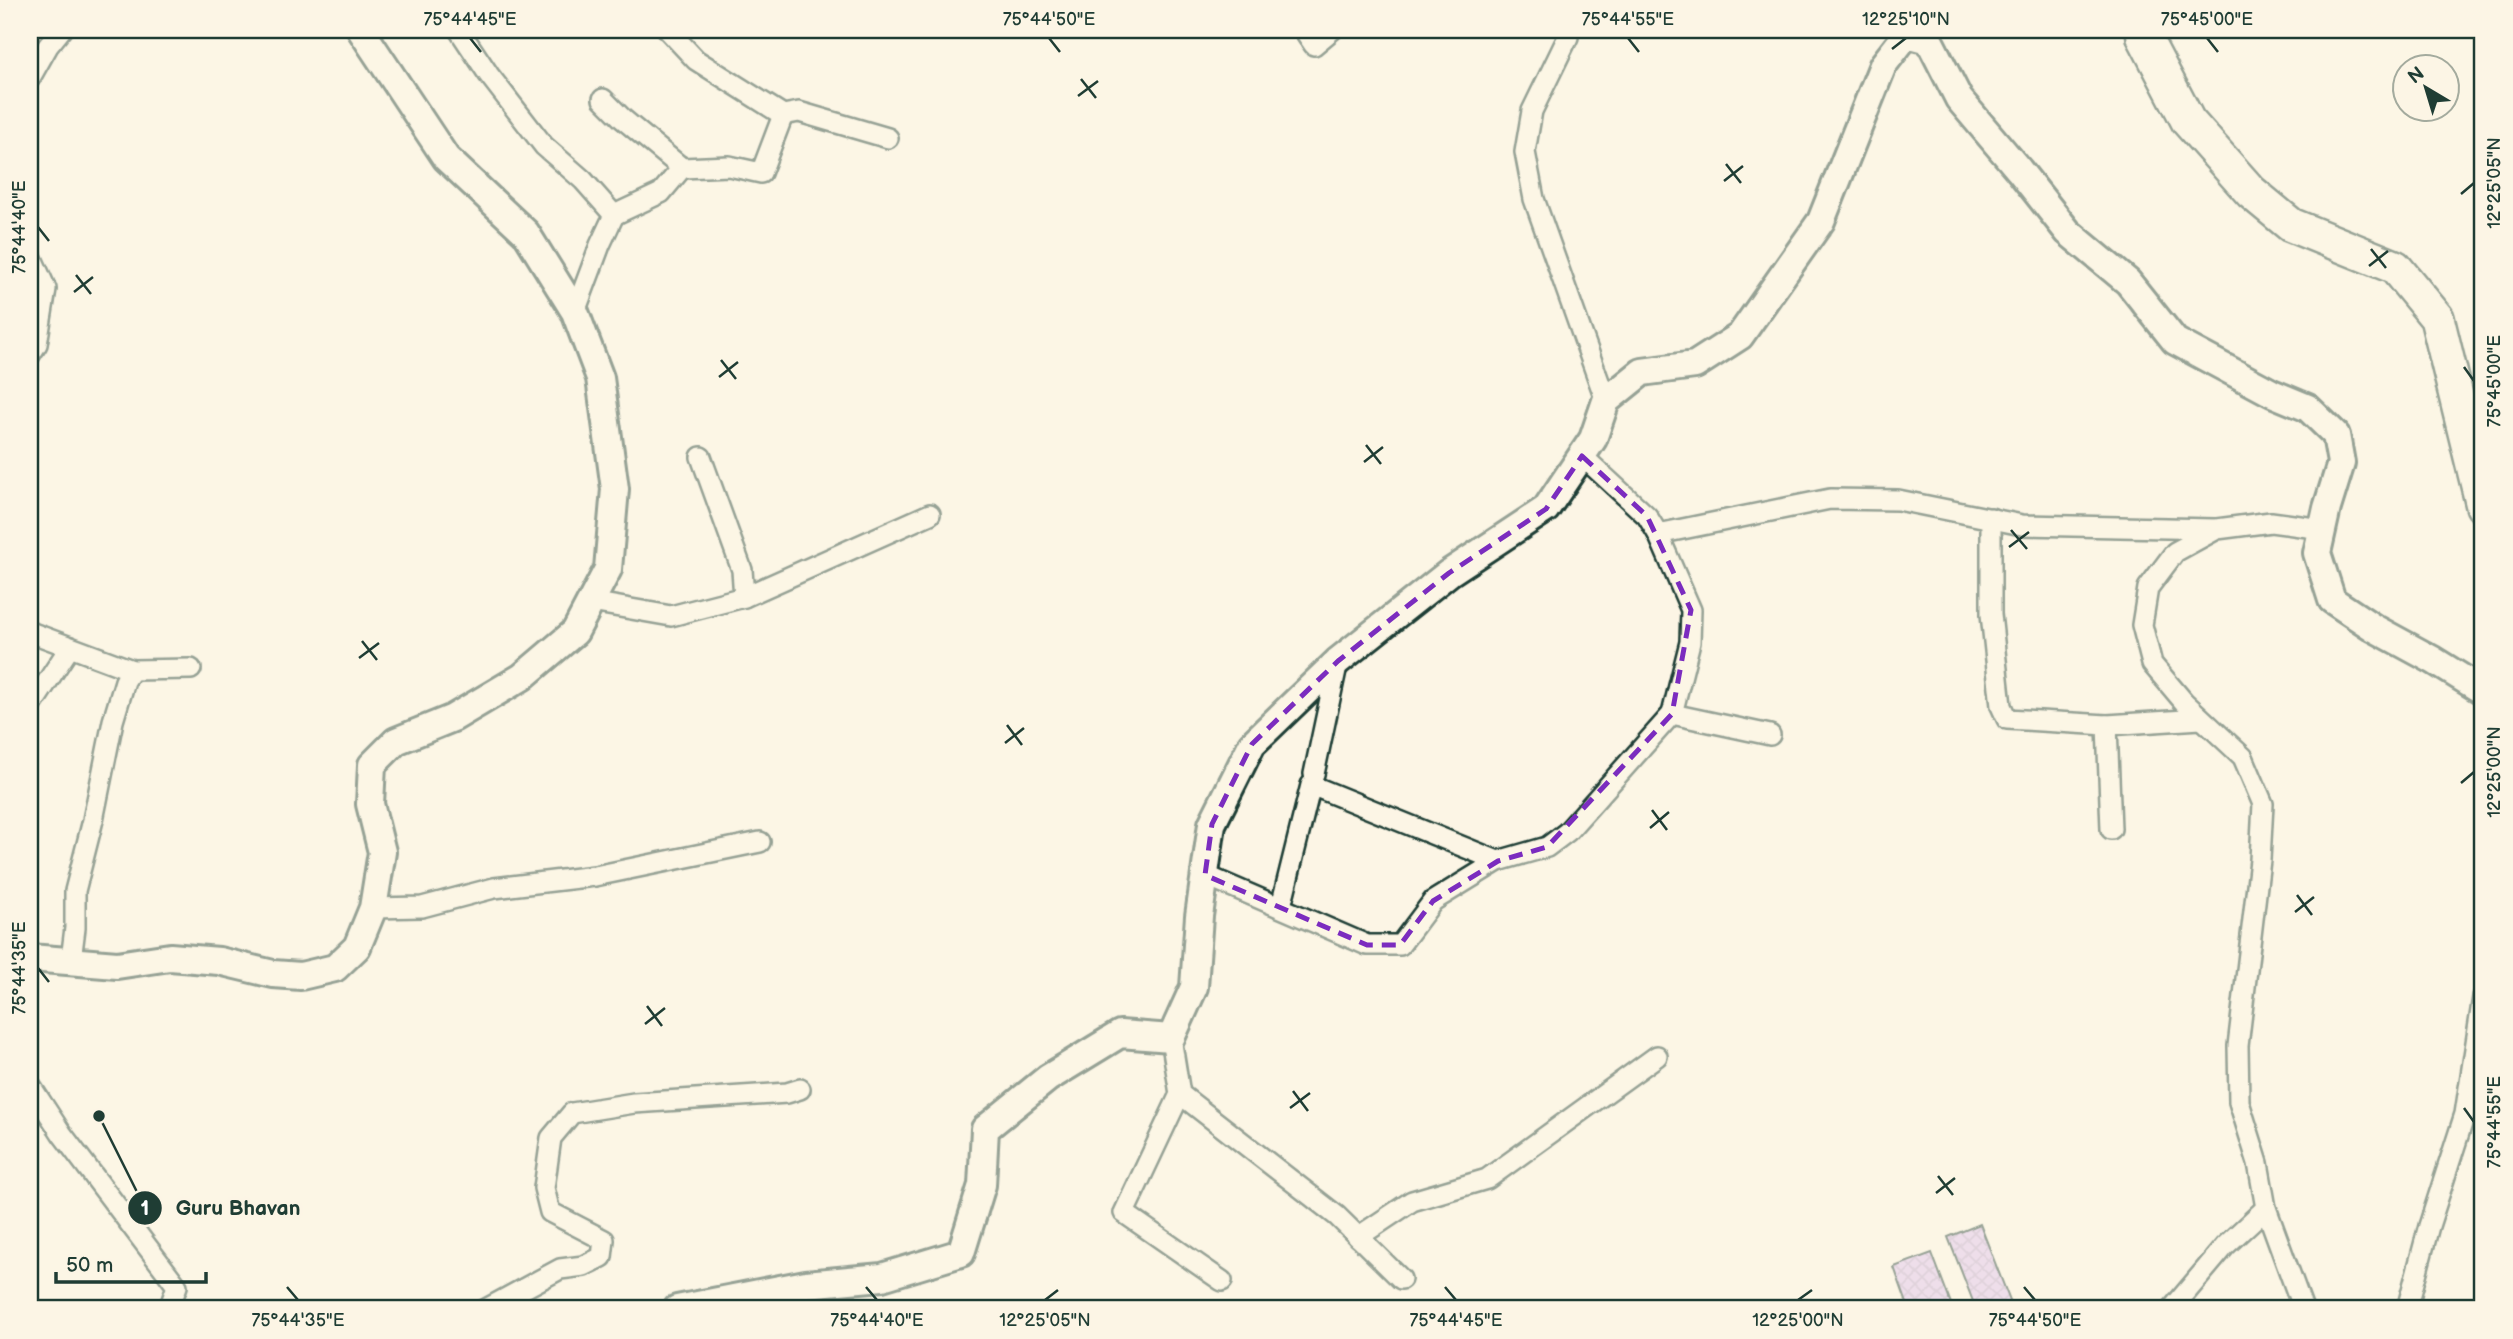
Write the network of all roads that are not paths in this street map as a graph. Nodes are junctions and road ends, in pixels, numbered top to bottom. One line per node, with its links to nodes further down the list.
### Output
1 (61, 30): 9 (street)
2 (361, 30): 17 (street)
3 (459, 30): 15 (street)
4 (668, 30): 12 (street)
5 (1304, 30): 6 (street)
6 (1332, 30)
7 (1567, 30): 19 (street)
8 (2143, 30): 22 (highway)
9 (35, 62): 10 (street)
10 (30, 78)
11 (603, 99): 14 (street)
12 (783, 115): 13 (street); 14 (street)
13 (888, 138)
14 (682, 168): 15 (street)
15 (614, 215): 17 (street)
16 (30, 254): 18 (street)
17 (575, 312): 29 (street)
18 (30, 355)
19 (1606, 401): 20 (street); 26 (street)
20 (1582, 456): 27 (street); 32 (street)
21 (701, 457): 28 (street)
22 (2483, 506)
23 (930, 514): 28 (street)
24 (1991, 518): 25 (street); 27 (street); 39 (street)
25 (2217, 529): 26 (street); 38 (street)
26 (2322, 529): 35 (street)
27 (1658, 534): 37 (street)
28 (744, 597): 29 (street)
29 (591, 602): 47 (street)
30 (30, 632): 31 (street)
31 (70, 647): 34 (street); 36 (street)
32 (1338, 662): 41 (street); 45 (street)
33 (191, 669): 34 (street)
34 (132, 670): 49 (street)
35 (2483, 691)
36 (30, 708)
37 (1672, 714): 40 (street); 44 (street)
38 (2201, 719): 39 (street); 56 (street)
39 (2107, 725): 42 (street)
40 (1770, 735)
41 (1314, 774)
42 (2110, 829)
43 (760, 842): 47 (street)
44 (1498, 861): 46 (street); 46 (street)
45 (1205, 875): 46 (street); 51 (street)
46 (1281, 906)
47 (373, 908): 49 (street)
48 (30, 958): 49 (street)
49 (71, 960)
50 (2483, 998): 65 (street)
51 (1171, 1038): 55 (street); 62 (street)
52 (1657, 1056): 57 (street)
53 (30, 1085): 60 (street)
54 (800, 1089): 61 (street)
55 (1180, 1094): 57 (street); 59 (street)
56 (2266, 1208): 63 (street); 64 (street)
57 (1358, 1237): 58 (street)
58 (1401, 1279)
59 (1222, 1281)
60 (169, 1309)
61 (486, 1309)
62 (677, 1309)
63 (2172, 1309)
64 (2302, 1309)
65 (2407, 1309)

